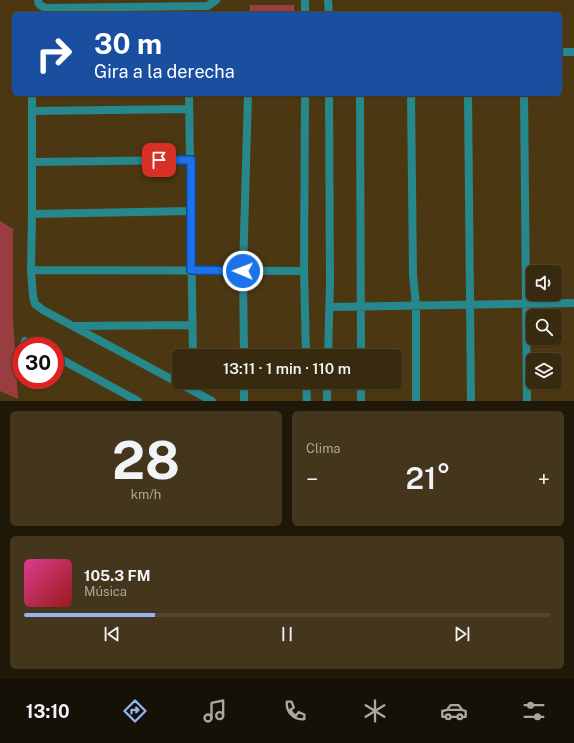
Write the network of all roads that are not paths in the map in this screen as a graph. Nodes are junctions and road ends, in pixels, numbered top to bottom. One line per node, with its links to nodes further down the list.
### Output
1 (38, 0): 2 (street)
2 (216, 0)
3 (305, 0): 5 (street)
4 (328, 0): 6 (street)
5 (305, 12)
6 (328, 12)
7 (562, 52): 8 (street)
8 (574, 52)
9 (32, 96): 19 (street)
10 (189, 96): 18 (street)
11 (248, 96): 26 (street)
12 (305, 96): 27 (street)
13 (329, 96): 33 (street)
14 (360, 96): 32 (street)
15 (411, 96): 30 (street)
16 (468, 96): 31 (street)
17 (524, 96): 29 (street)
18 (189, 109): 19 (street); 20 (street)
19 (32, 111): 21 (street)
20 (191, 160): 21 (street); 22 (street)
21 (32, 162): 23 (street)
22 (191, 211): 23 (street); 25 (street)
23 (32, 214): 24 (street)
24 (31, 270): 25 (street); 35 (street)
25 (191, 270): 26 (street); 34 (street)
26 (243, 271): 27 (street); 37 (street)
27 (304, 271): 38 (street)
28 (574, 303): 29 (street)
29 (525, 304): 31 (street); 55 (street)
30 (416, 305): 31 (street); 32 (street); 53 (street)
31 (471, 305): 54 (street)
32 (361, 306): 33 (street); 40 (street)
33 (330, 307): 39 (street)
34 (192, 325): 35 (street); 36 (street)
35 (72, 326): 46 (street)
36 (193, 349)
37 (244, 349)
38 (306, 349)
39 (328, 349)
40 (361, 349)
41 (64, 361): 47 (street)
42 (244, 389): 49 (street)
43 (306, 389): 50 (street)
44 (327, 389): 51 (street)
45 (361, 389): 52 (street)
46 (194, 392): 48 (street)
47 (138, 401)
48 (212, 401)
49 (244, 401)
50 (307, 401)
51 (327, 401)
52 (361, 401)
53 (416, 401)
54 (471, 401)
55 (527, 401)

